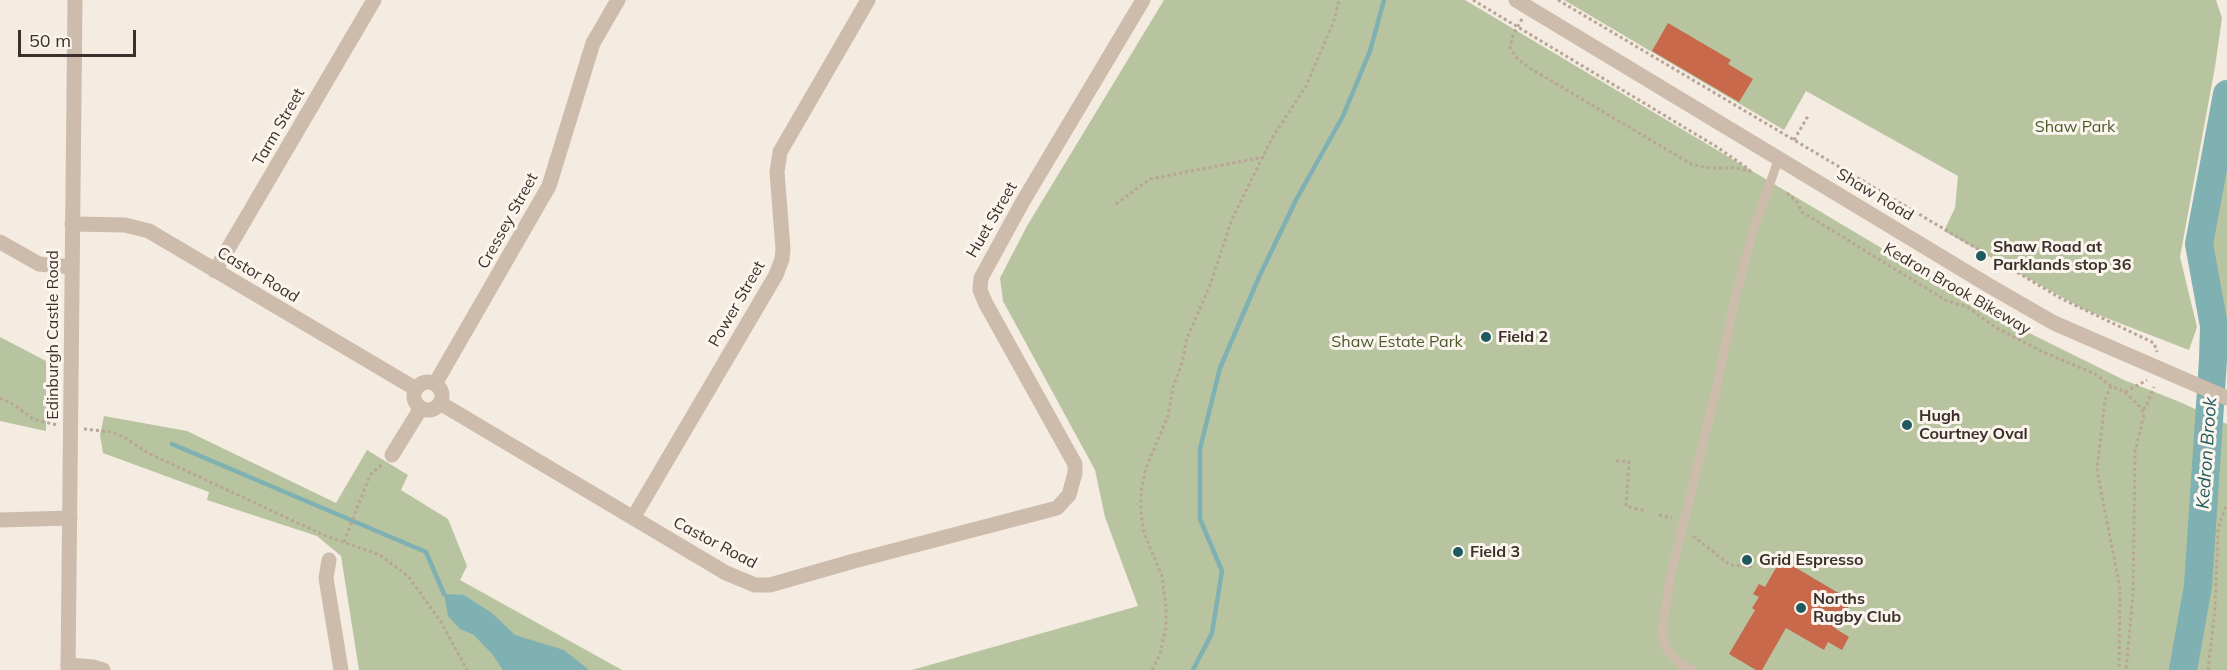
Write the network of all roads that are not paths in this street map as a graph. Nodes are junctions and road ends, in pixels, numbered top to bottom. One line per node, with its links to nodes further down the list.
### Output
1 (75, 0): 8 (street, Edinburgh Castle Road)
2 (374, 0): 11 (street, Tarm Street)
3 (618, 0): 12 (street, Cressey Street)
4 (868, 0): 20 (street, Power Street)
5 (1143, 0): 18 (street, Huet Street)
6 (1516, 0): 7 (street, Shaw Road)
7 (1779, 158): 14 (street, Shaw Road); 26 (lane)
8 (72, 224): 10 (street, Edinburgh Castle Road); 11 (street, Castor Road)
9 (0, 242): 10 (street)
10 (72, 267): 19 (street, Edinburgh Castle Road)
11 (215, 271): 13 (street, Castor Road)
12 (435, 384): 13 (street); 15 (street)
13 (416, 389): 16 (street)
14 (2227, 398)
15 (440, 403): 16 (street); 20 (street, Castor Road)
16 (421, 408): 17 (street)
17 (392, 455)
18 (1067, 499): 20 (street, Castor Road)
19 (70, 518): 21 (street); 23 (street, Edinburgh Castle Road)
20 (633, 518)
21 (0, 520)
22 (329, 560): 25 (street)
23 (68, 668): 24 (street)
24 (104, 670)
25 (342, 670)
26 (1692, 670)

